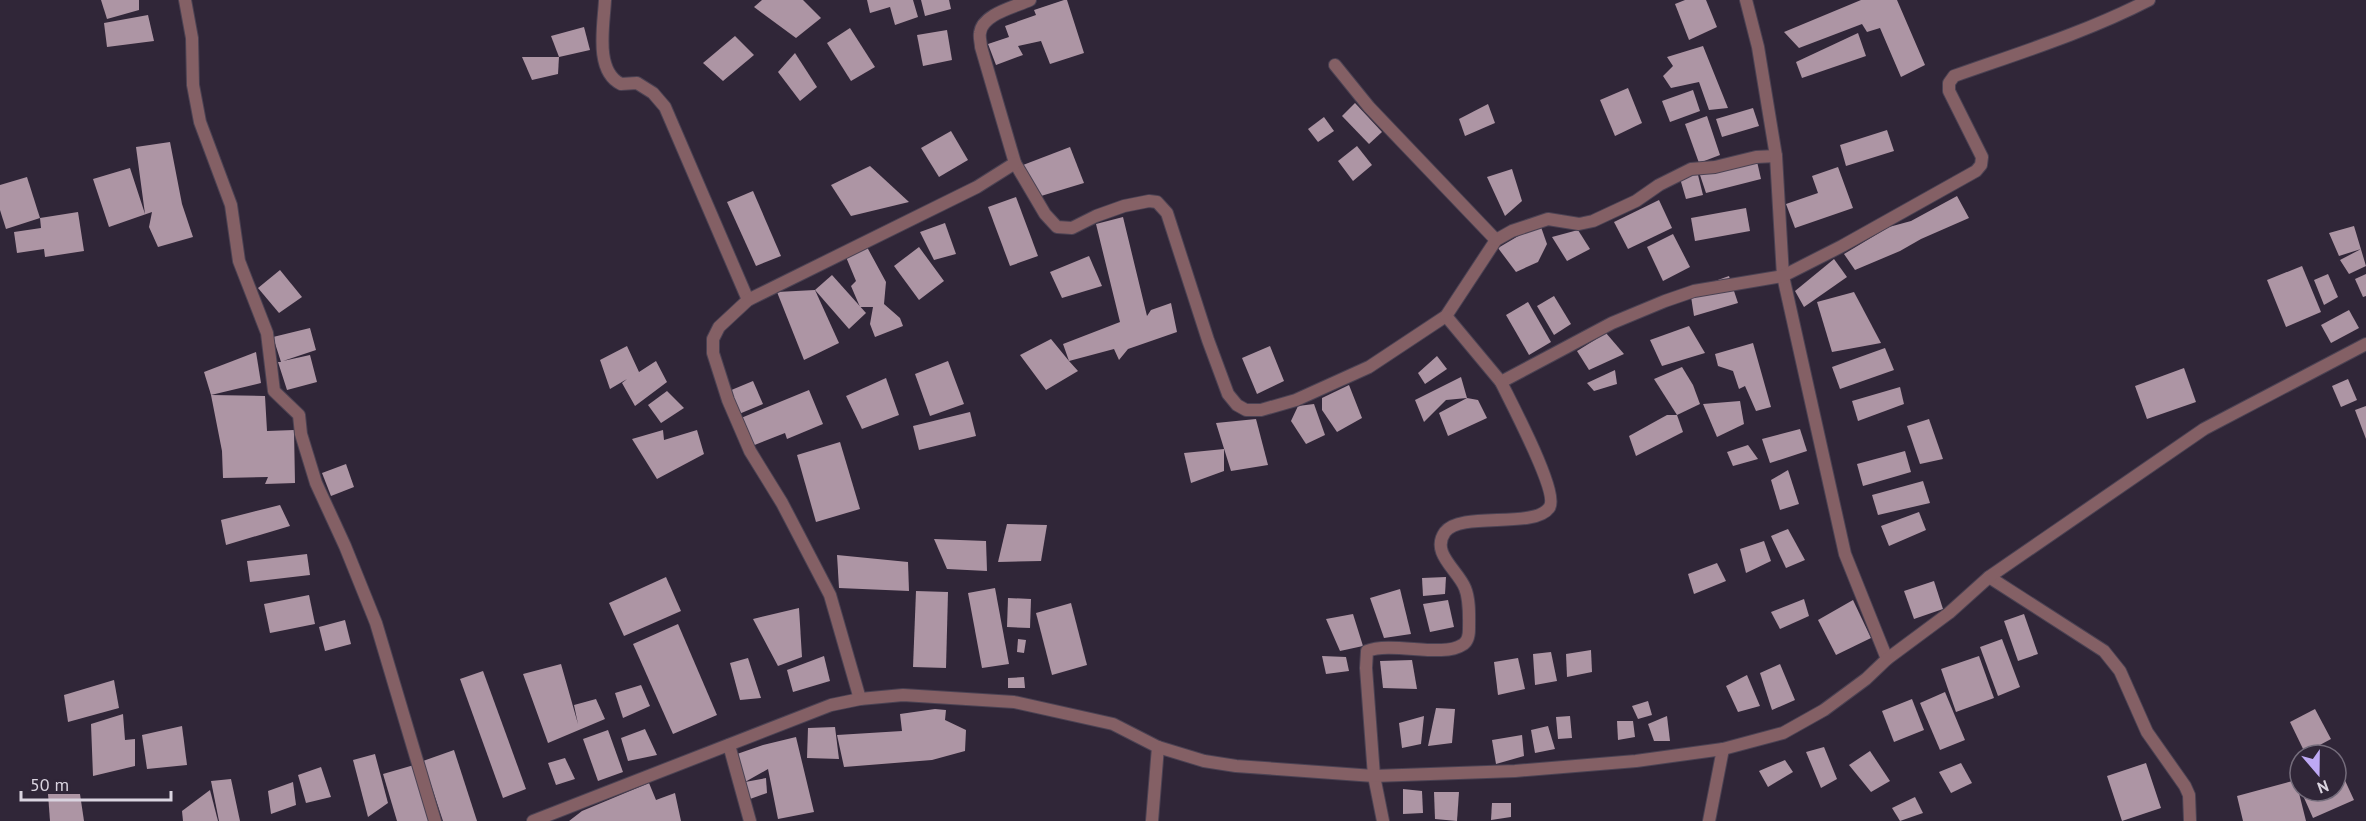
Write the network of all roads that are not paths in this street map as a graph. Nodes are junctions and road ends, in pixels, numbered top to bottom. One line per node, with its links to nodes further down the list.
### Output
1 (185, 0): 22 (street)
2 (605, 0): 11 (street)
3 (1030, 0): 8 (street)
4 (1746, 0): 7 (street)
5 (2149, 0): 10 (street)
6 (1335, 65): 9 (street)
7 (1776, 156): 9 (street); 10 (street)
8 (1015, 163): 11 (street); 12 (street)
9 (1496, 240): 12 (street)
10 (1783, 276): 14 (street); 16 (street)
11 (748, 300): 17 (street)
12 (1446, 315): 14 (street)
13 (2366, 344): 15 (street)
14 (1501, 382): 21 (street)
15 (1989, 577): 16 (street); 28 (street)
16 (1887, 659): 20 (street)
17 (860, 699): 18 (street); 19 (street)
18 (729, 745): 23 (street); 24 (street)
19 (1158, 747): 21 (street); 25 (street)
20 (1723, 749): 21 (street); 27 (street)
21 (1374, 776): 26 (street)
22 (435, 821)
23 (534, 821)
24 (750, 821)
25 (1152, 821)
26 (1383, 821)
27 (1709, 821)
28 (2190, 821)

